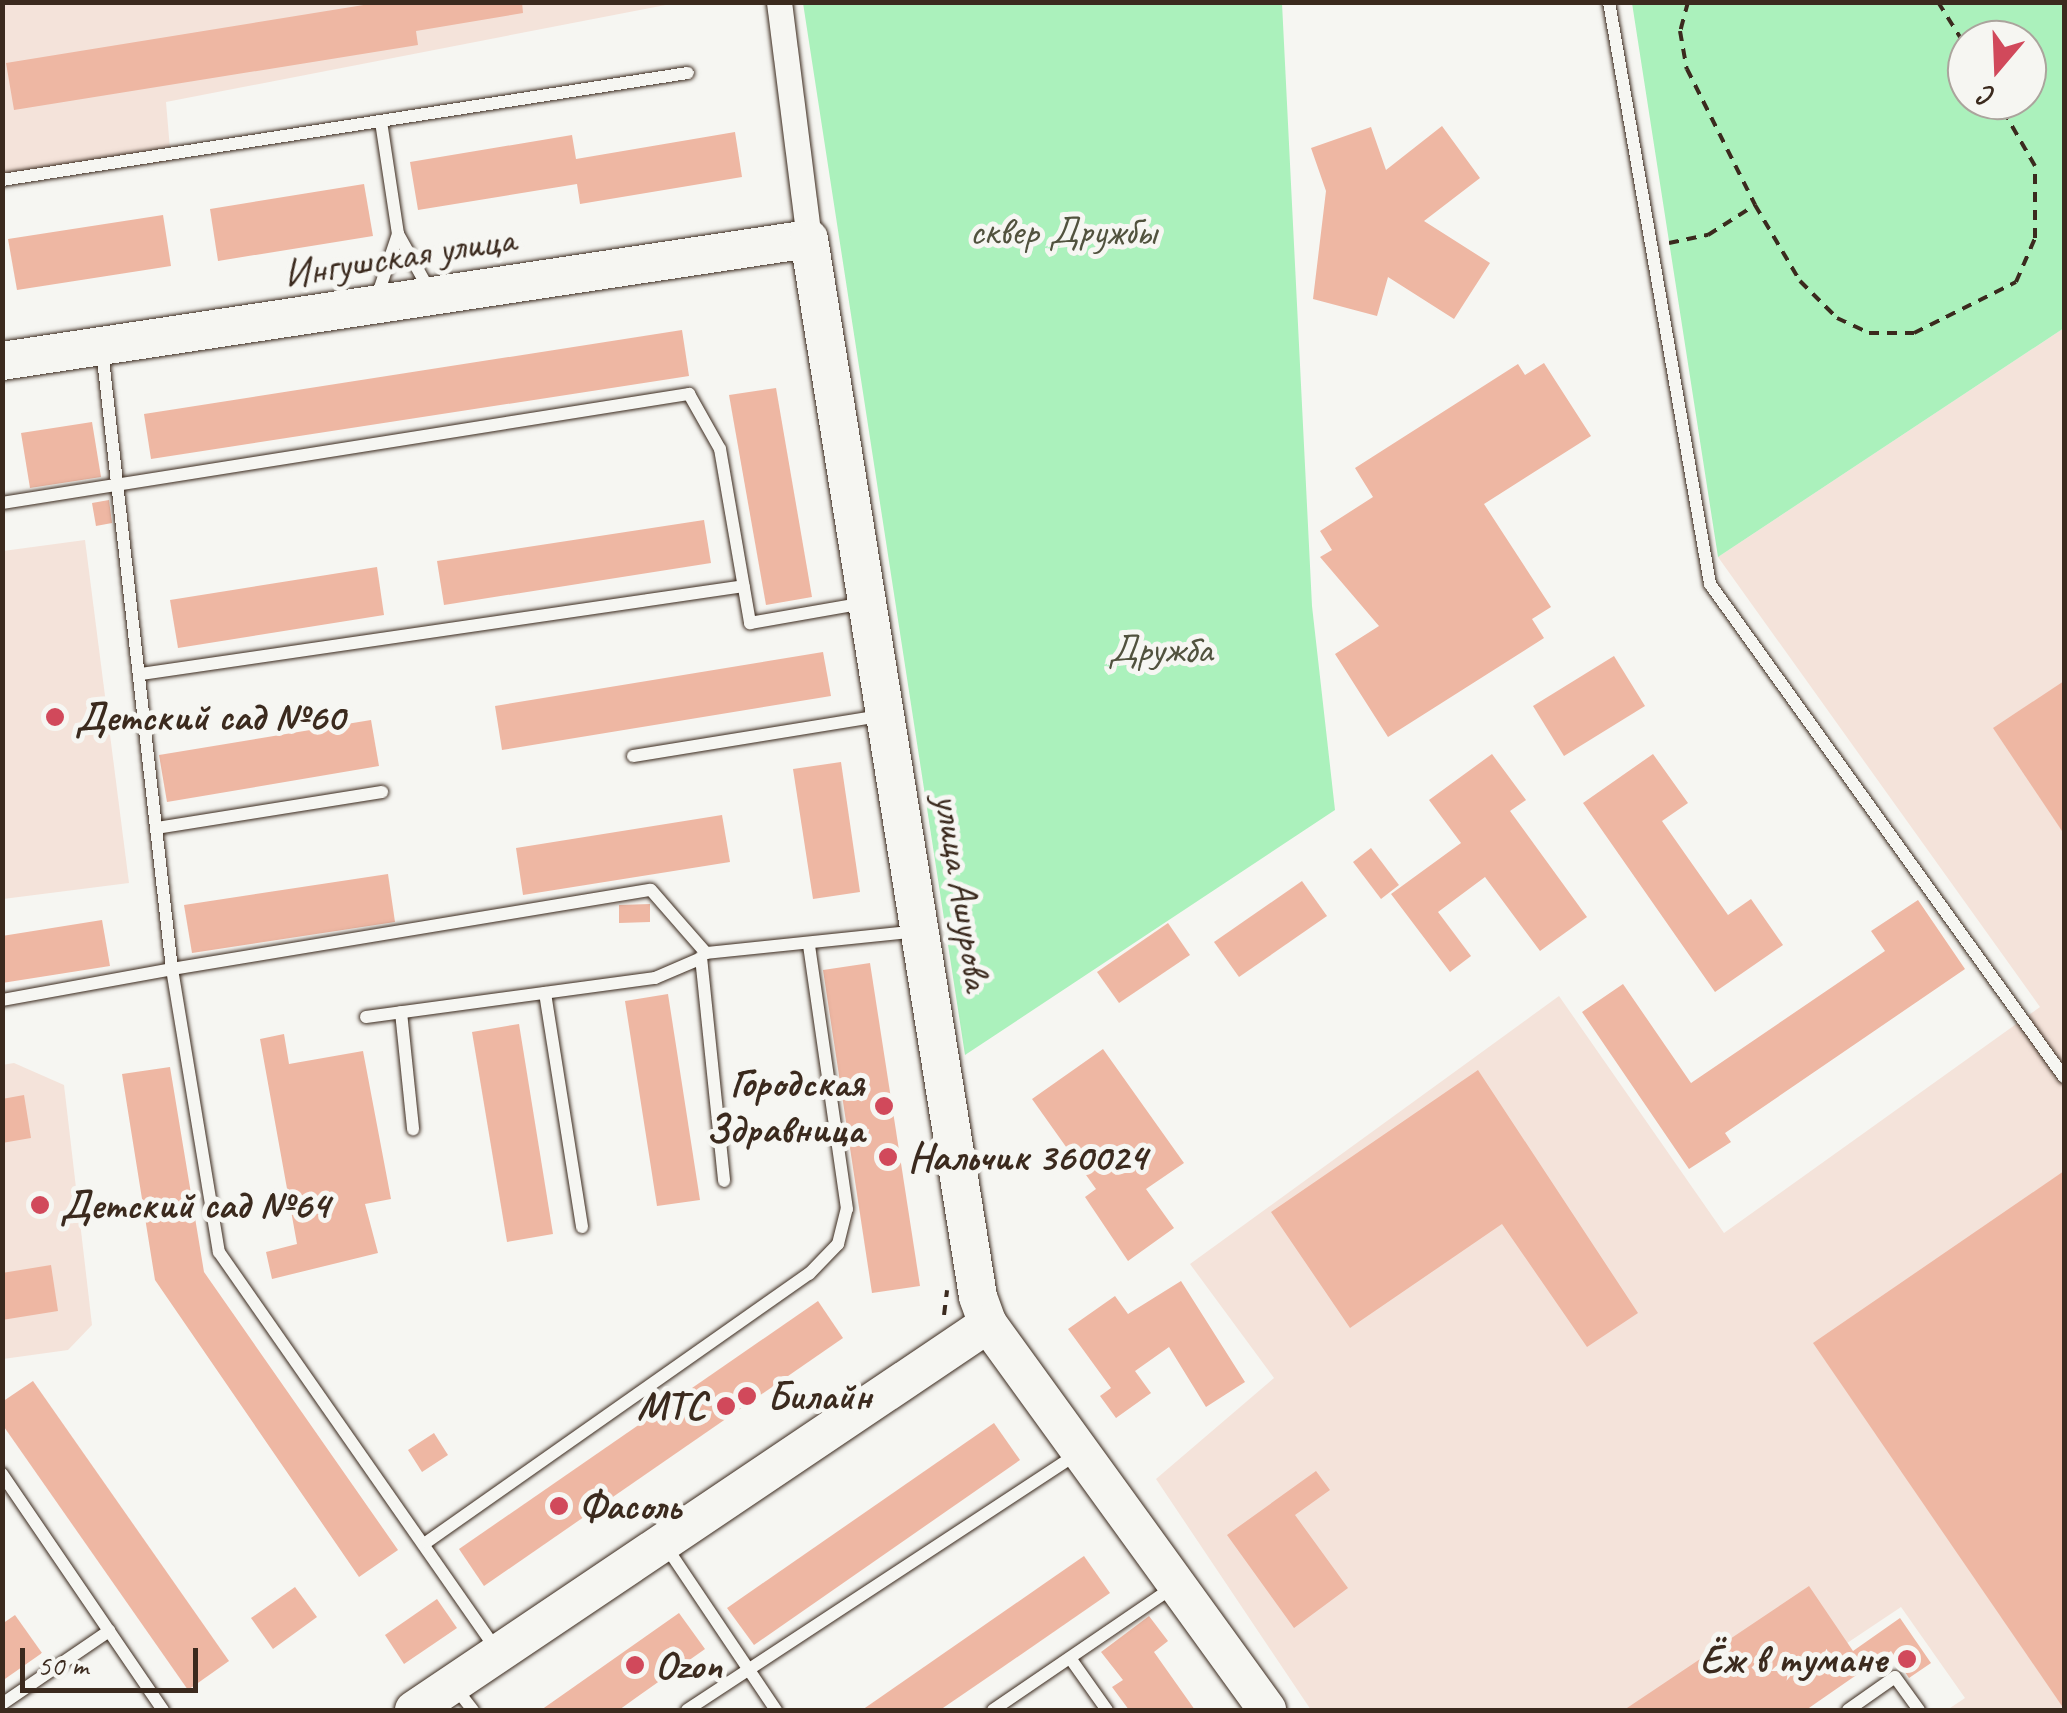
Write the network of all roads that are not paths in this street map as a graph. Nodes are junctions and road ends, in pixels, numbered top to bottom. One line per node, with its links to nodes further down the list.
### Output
1 (779, 2): 7 (street, улица Ашурова)
2 (1609, 2): 29 (lane)
3 (688, 73): 4 (lane)
4 (381, 122): 5 (lane); 6 (lane)
5 (2, 180)
6 (398, 234): 8 (lane); 9 (lane)
7 (808, 239): 8 (street, Ингушская улица); 15 (street, улица Ашурова)
8 (432, 296): 9 (street, Ингушская улица)
9 (374, 306): 10 (street, Ингушская улица)
10 (101, 346): 11 (street, Ингушская улица); 12 (lane)
11 (2, 362)
12 (118, 484): 13 (lane); 14 (lane); 16 (lane)
13 (2, 503)
14 (744, 586): 15 (lane); 16 (lane)
15 (870, 602): 17 (street, улица Ашурова)
16 (141, 674): 20 (lane)
17 (889, 715): 18 (lane); 21 (street, улица Ашурова)
18 (633, 756)
19 (382, 792): 20 (lane)
20 (157, 828): 24 (lane)
21 (925, 930): 22 (lane); 33 (street, улица Ашурова)
22 (809, 944): 23 (lane); 37 (lane)
23 (702, 957): 24 (lane); 25 (lane); 31 (lane)
24 (172, 969): 26 (lane); 37 (lane)
25 (545, 993): 27 (lane); 32 (lane)
26 (2, 1000)
27 (401, 1012): 28 (lane); 30 (lane)
28 (366, 1017)
29 (2064, 1078)
30 (413, 1129)
31 (724, 1181)
32 (582, 1227)
33 (988, 1324): 34 (street, улица Ашурова); 36 (street)
34 (1082, 1450): 38 (street, улица Ашурова); 42 (lane)
35 (2, 1474): 39 (lane)
36 (661, 1539): 40 (street); 42 (lane)
37 (427, 1542): 40 (lane)
38 (1178, 1584): 41 (lane); 51 (street, улица Ашурова)
39 (109, 1631): 44 (lane); 45 (lane)
40 (498, 1653): 43 (street)
41 (1070, 1658): 49 (lane); 50 (lane)
42 (746, 1669): 47 (lane); 48 (lane)
43 (462, 1697): 46 (street)
44 (2, 1704)
45 (163, 1710)
46 (414, 1710)
47 (687, 1710)
48 (776, 1710)
49 (993, 1710)
50 (1107, 1710)
51 (1267, 1710)
52 (1848, 1710): 53 (lane)
53 (1919, 1710)

